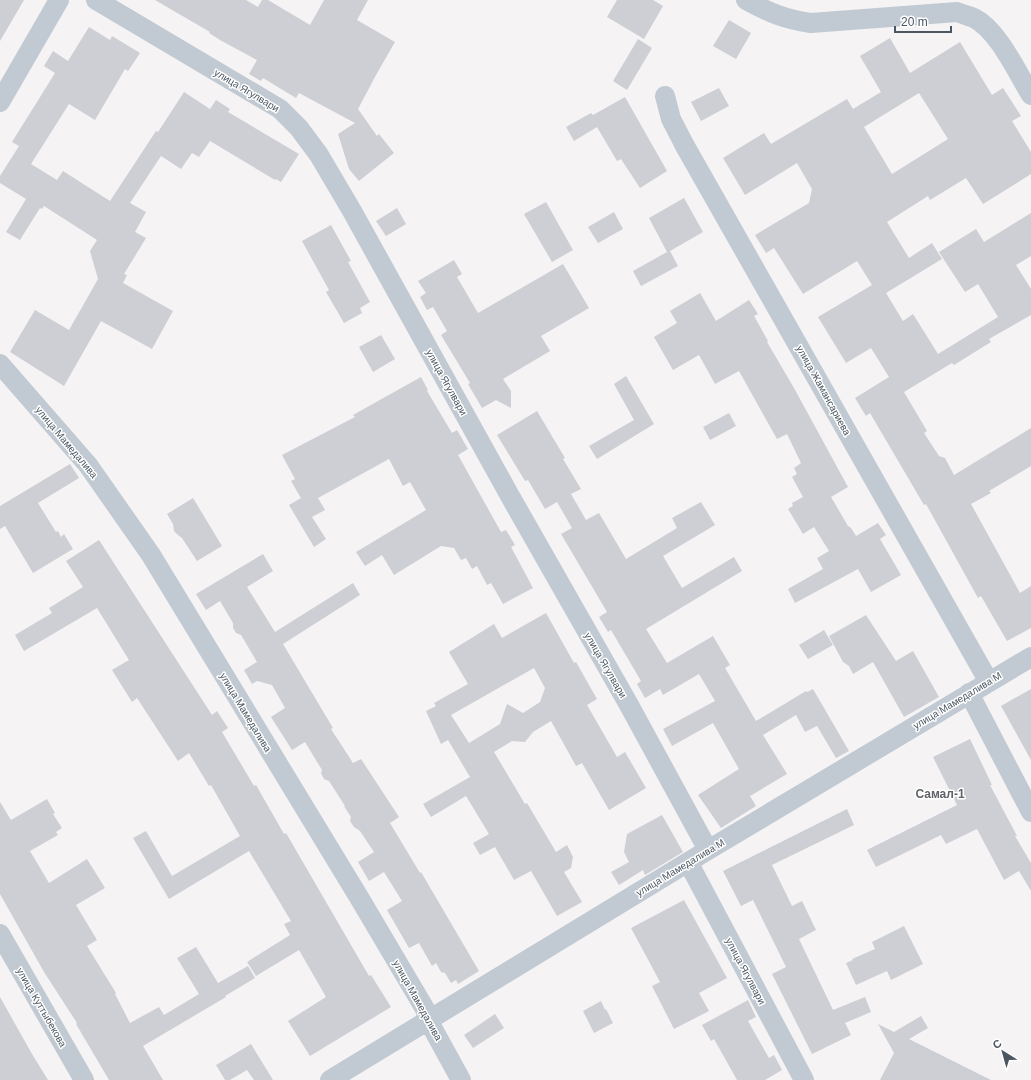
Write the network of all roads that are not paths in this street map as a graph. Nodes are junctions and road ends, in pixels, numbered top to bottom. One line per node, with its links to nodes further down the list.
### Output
1 (59, 0): 6 (street)
2 (96, 0): 12 (street, улица Ягулвари)
3 (746, 0): 4 (street)
4 (1031, 95)
5 (665, 96): 9 (street, улица Жамансариева)
6 (0, 102)
7 (0, 364): 15 (street, улица Мамедалива)
8 (1031, 657): 9 (street, улица Мамедалива М)
9 (988, 682): 10 (street, улица Мамедалива М)
10 (969, 693): 11 (street); 12 (street, улица Мамедалива М)
11 (1031, 812)
12 (708, 850): 13 (street, улица Мамедалива М)
13 (688, 862): 15 (street, улица Мамедалива М); 19 (street, улица Ягулвари)
14 (0, 934): 16 (street, улица Куттыбекова)
15 (428, 1020): 17 (street, улица Мамедалива М); 18 (street, улица Мамедалива)
16 (84, 1080)
17 (330, 1080)
18 (461, 1080)
19 (804, 1080)

